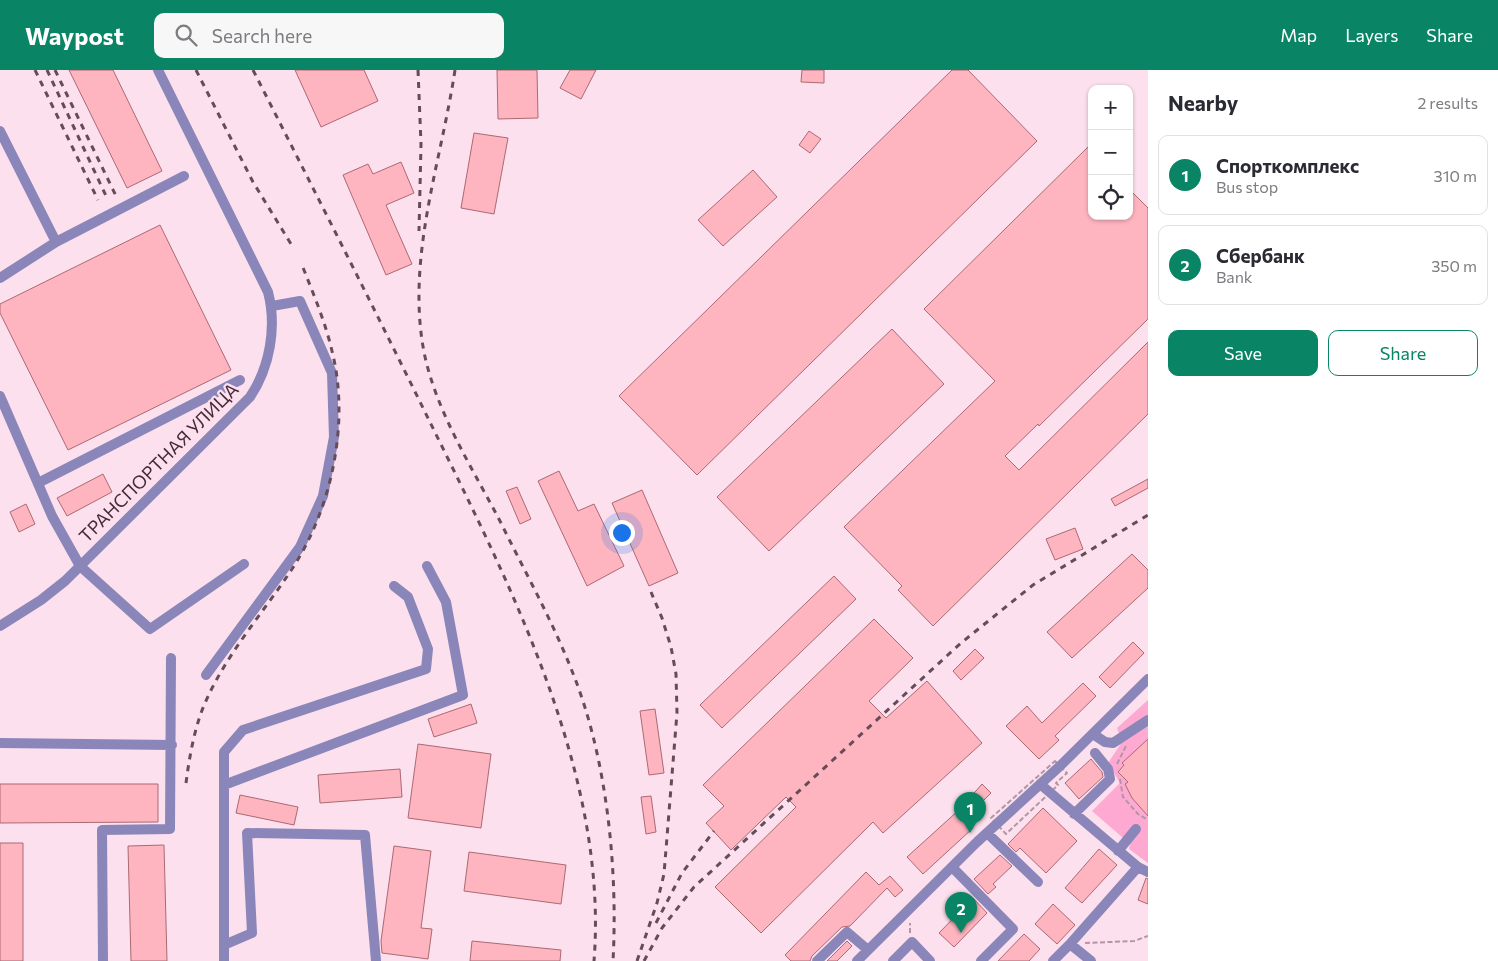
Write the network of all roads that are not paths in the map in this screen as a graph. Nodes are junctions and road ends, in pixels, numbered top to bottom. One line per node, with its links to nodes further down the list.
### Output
1 (158, 70): 6 (street, ТРАНСПОРТНАЯ УЛИЦА)
2 (0, 131): 4 (street)
3 (184, 176): 4 (street)
4 (56, 242): 5 (street)
5 (0, 278)
6 (272, 306): 11 (street, ТРАНСПОРТНАЯ УЛИЦА); 16 (street)
7 (240, 380): 9 (street)
8 (0, 396): 9 (street)
9 (38, 483): 11 (street)
10 (244, 564): 11 (street)
11 (80, 566): 14 (street, ТРАНСПОРТНАЯ УЛИЦА)
12 (427, 566): 24 (street)
13 (394, 586): 24 (street)
14 (0, 626)
15 (171, 658): 21 (street)
16 (206, 674)
17 (1148, 679): 19 (street)
18 (1148, 720): 19 (street)
19 (1094, 734): 23 (street)
20 (0, 743): 21 (street)
21 (172, 745): 36 (street)
22 (1095, 753): 25 (street)
23 (1040, 784): 25 (street); 27 (street)
24 (224, 785): 34 (street)
25 (1074, 814): 28 (street)
26 (1136, 829): 28 (street)
27 (987, 832): 29 (street); 32 (street)
28 (1118, 850): 30 (street)
29 (952, 867): 35 (street); 43 (street)
30 (1138, 867): 31 (street); 33 (street)
31 (1148, 872)
32 (1038, 882)
33 (1070, 944): 44 (street); 45 (street)
34 (224, 945): 37 (street); 38 (street)
35 (868, 950): 39 (street); 40 (street)
36 (103, 961)
37 (224, 961)
38 (376, 961)
39 (816, 961)
40 (857, 961)
41 (893, 961): 42 (street)
42 (930, 961)
43 (981, 961)
44 (1053, 961)
45 (1091, 961)

